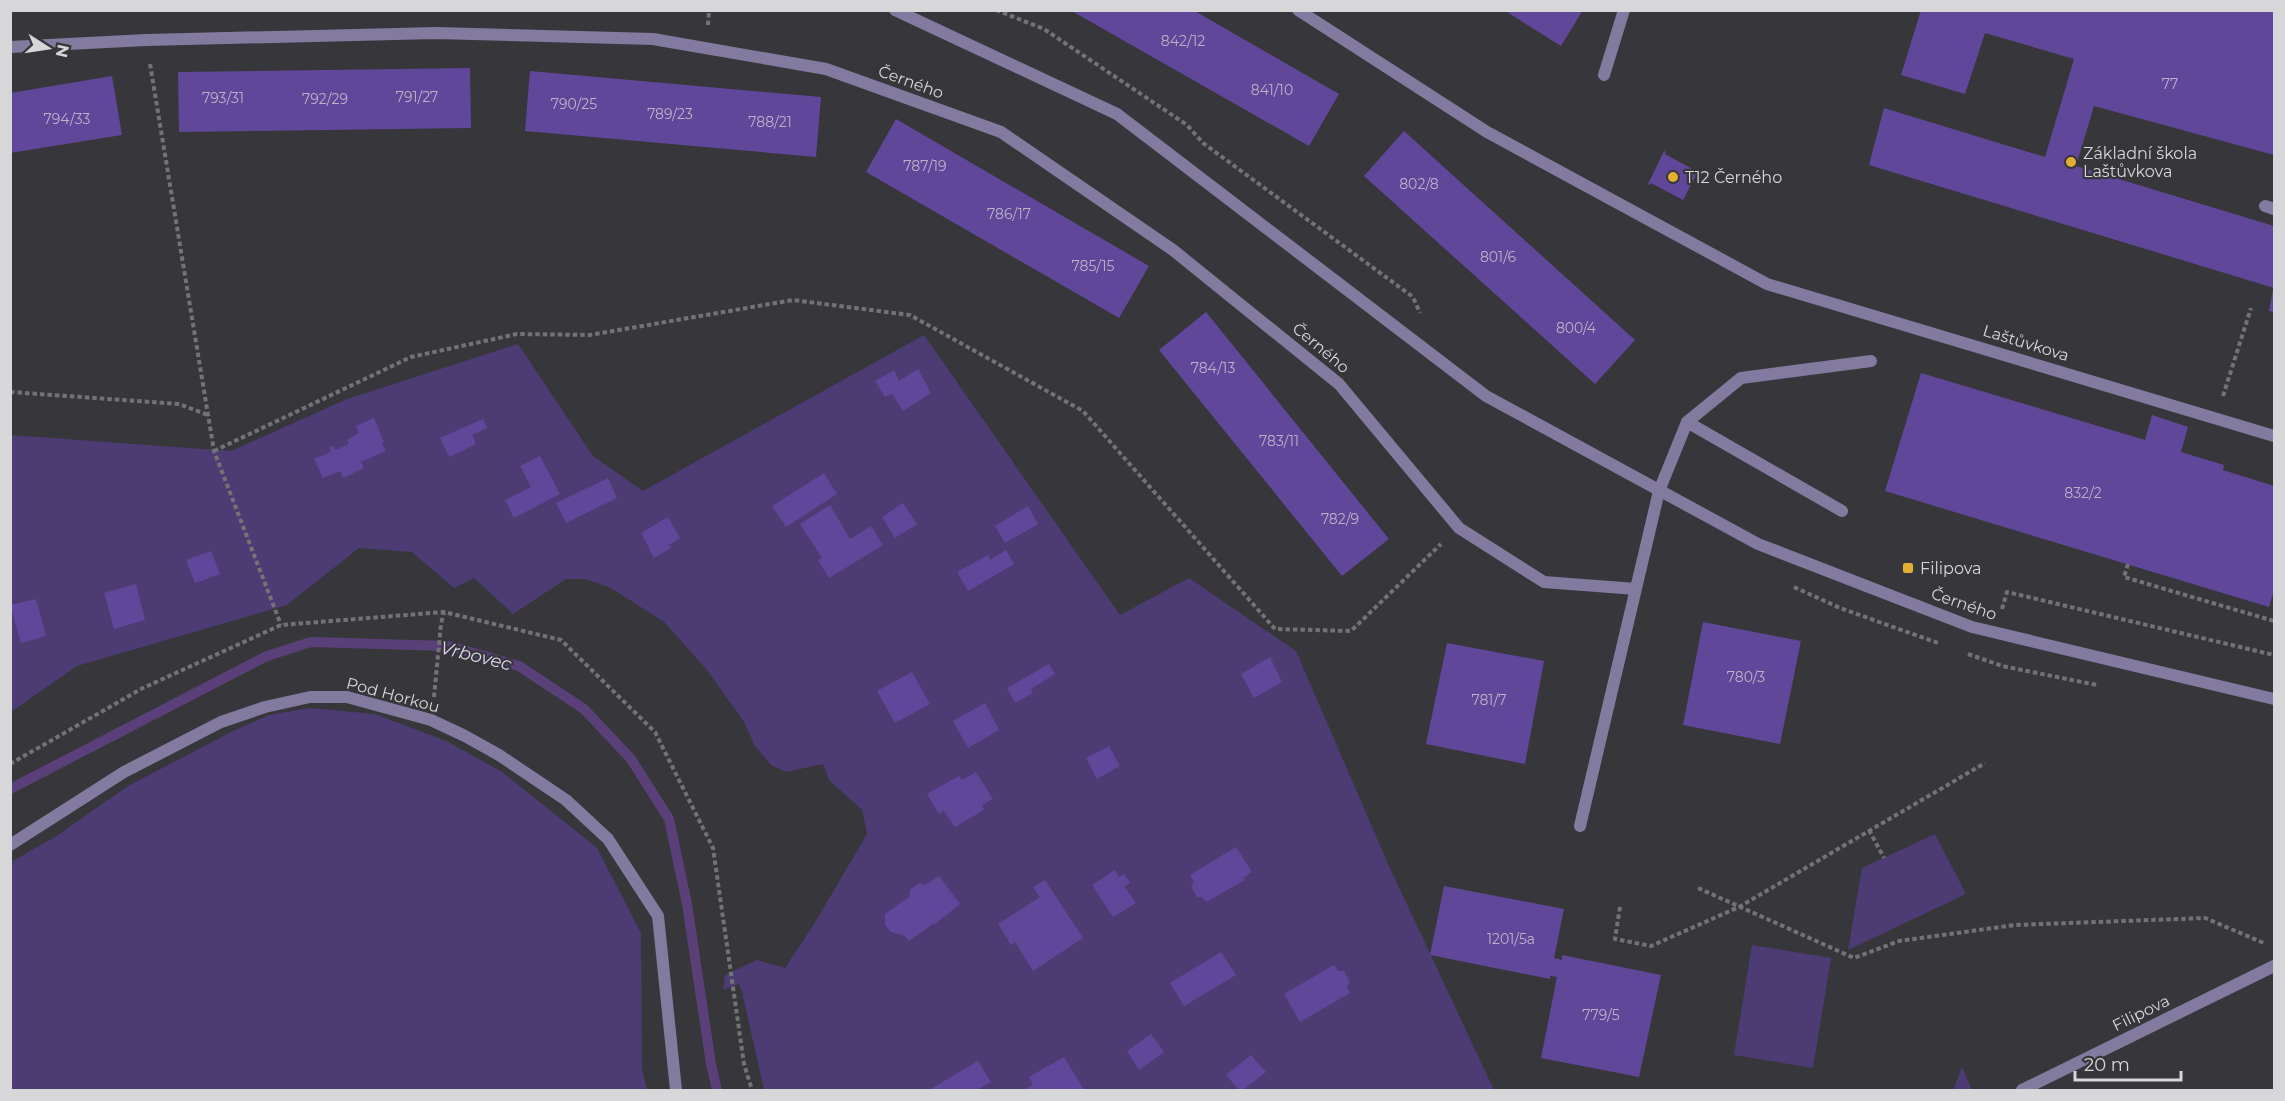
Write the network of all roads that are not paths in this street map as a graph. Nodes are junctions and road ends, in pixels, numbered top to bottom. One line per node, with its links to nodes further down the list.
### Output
1 (895, 10): 9 (street, Černého)
2 (1298, 10): 8 (street, Laštůvkova)
3 (1624, 10): 5 (street)
4 (10, 47): 11 (street, Černého)
5 (1604, 75)
6 (1872, 361): 7 (street)
7 (1687, 422): 9 (street); 10 (street)
8 (2274, 436)
9 (1659, 491): 11 (street); 12 (street, Černého)
10 (1842, 511)
11 (1636, 589): 13 (street)
12 (2274, 699)
13 (1580, 826)
14 (10, 845): 16 (street, Pod Horkou)
15 (2274, 966): 17 (street, Filipova)
16 (676, 1090)
17 (2022, 1090)

